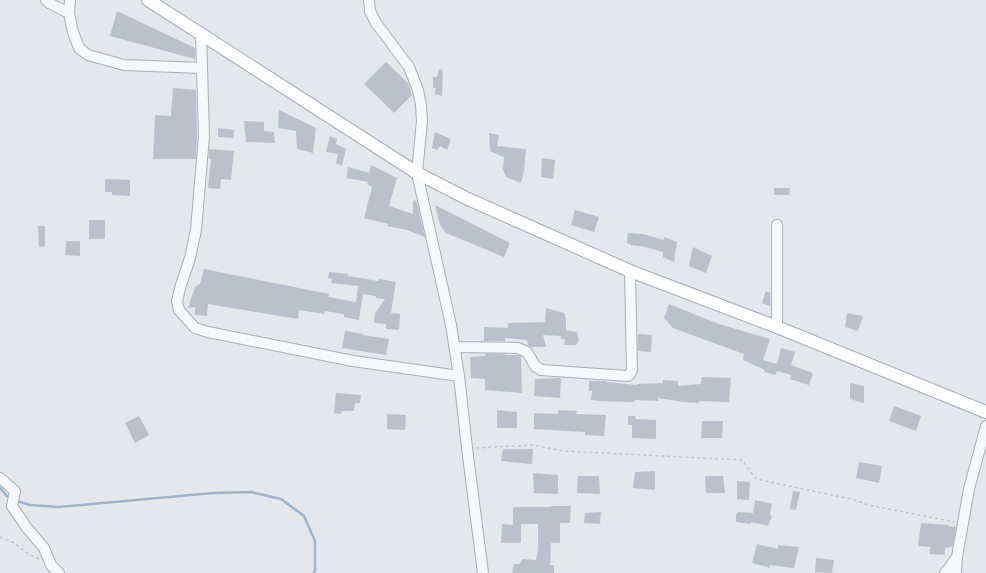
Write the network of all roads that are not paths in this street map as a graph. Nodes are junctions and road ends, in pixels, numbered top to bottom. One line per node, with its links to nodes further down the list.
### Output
1 (46, 0): 5 (street)
2 (70, 0): 5 (street)
3 (148, 0): 6 (main road)
4 (369, 0): 8 (street)
5 (69, 13): 7 (street)
6 (201, 34): 7 (street); 8 (main road)
7 (202, 68): 13 (street)
8 (417, 173): 10 (main road); 12 (street)
9 (777, 225): 11 (street)
10 (630, 271): 11 (main road); 12 (street)
11 (777, 327): 14 (main road)
12 (455, 348): 13 (street)
13 (459, 376): 19 (street)
14 (986, 412)
15 (986, 426): 17 (street)
16 (0, 478): 18 (street)
17 (957, 557): 20 (street); 21 (street)
18 (58, 573)
19 (483, 573)
20 (946, 573)
21 (956, 573)

